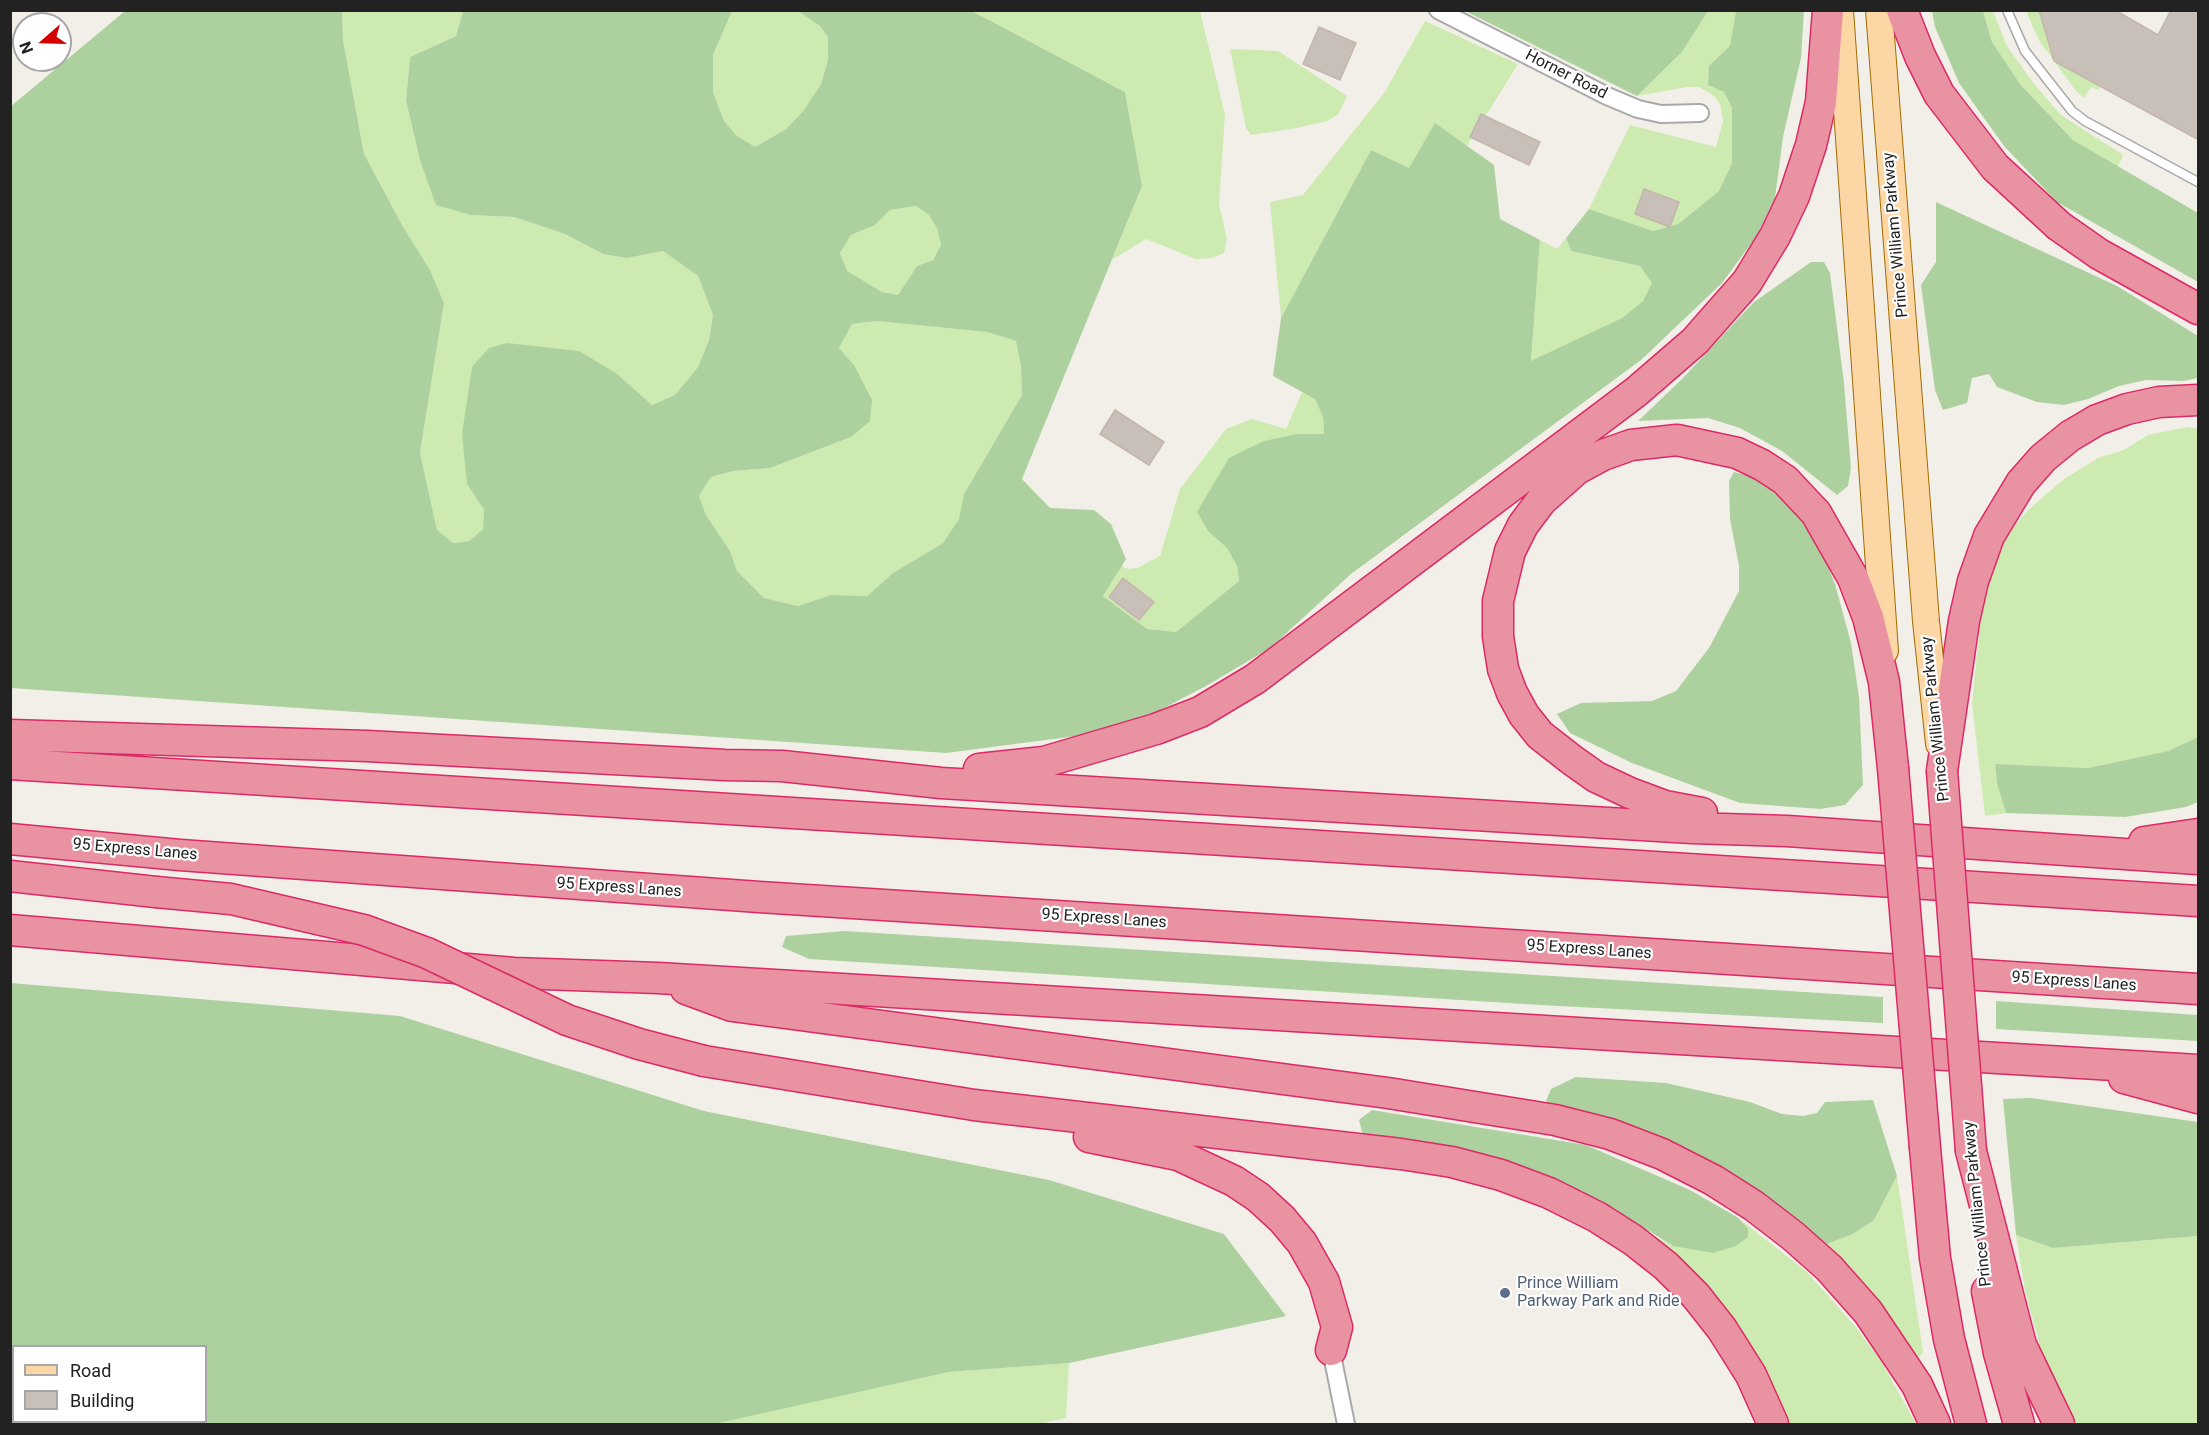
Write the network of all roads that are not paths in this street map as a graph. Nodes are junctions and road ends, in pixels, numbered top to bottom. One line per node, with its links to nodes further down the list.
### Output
1 (1438, 10): 7 (street, Horner Road)
2 (1828, 10): 13 (highway)
3 (1840, 10): 14 (main road)
4 (1879, 10): 15 (main road, Prince William Parkway)
5 (1902, 10): 9 (highway)
6 (2007, 10): 8 (lane)
7 (1700, 113)
8 (2199, 182)
9 (2199, 309)
10 (2199, 400): 15 (highway)
11 (10, 735): 13 (highway)
12 (10, 764): 22 (highway)
13 (802, 768): 16 (highway)
14 (1893, 768): 16 (highway); 37 (highway, bridge)
15 (1942, 771): 32 (highway, Prince William Parkway, bridge)
16 (1787, 831): 19 (highway)
17 (2199, 834): 19 (highway)
18 (10, 839): 27 (highway, 95 Express Lanes)
19 (2012, 846): 20 (highway)
20 (2199, 859)
21 (10, 876): 31 (highway, bridge)
22 (2054, 892): 23 (highway); 24 (highway)
23 (2199, 901)
24 (2199, 909)
25 (10, 930): 26 (highway)
26 (658, 978): 28 (highway); 36 (highway)
27 (2199, 989)
28 (2060, 1061): 29 (highway); 30 (highway)
29 (2199, 1070)
30 (2199, 1098)
31 (974, 1105): 33 (highway); 35 (highway)
32 (1971, 1151): 38 (highway, Prince William Parkway); 39 (highway)
33 (1332, 1350): 34 (street)
34 (1346, 1425)
35 (1773, 1425)
36 (1935, 1425)
37 (1971, 1425)
38 (2019, 1425)
39 (2059, 1425)

